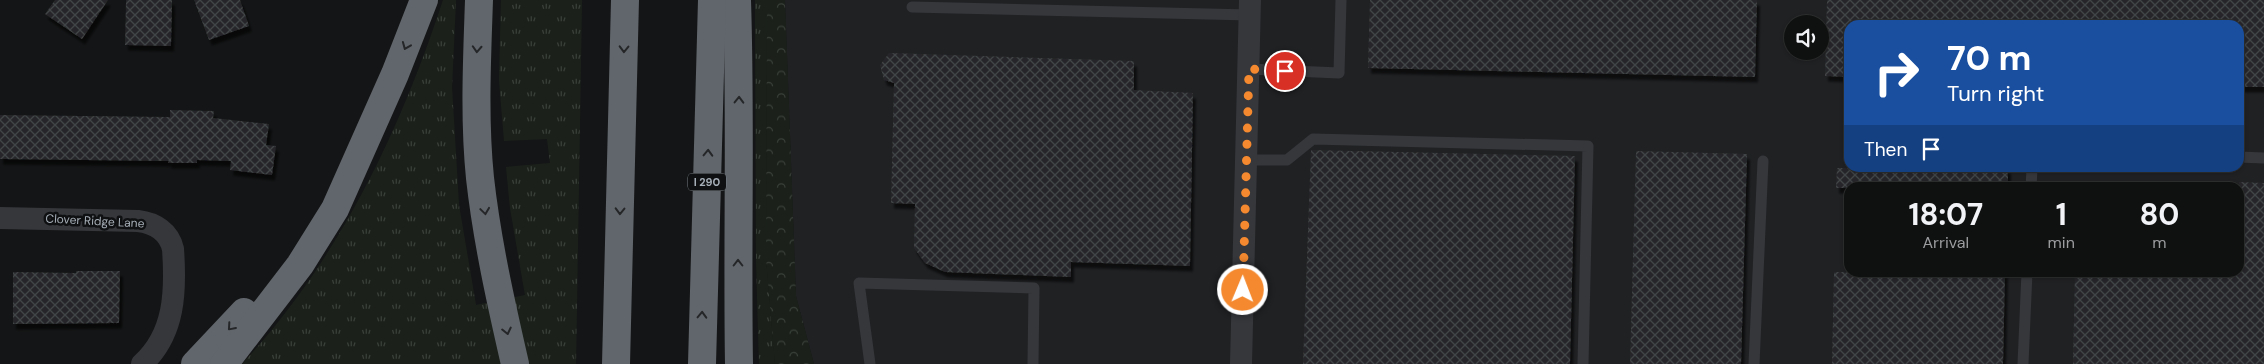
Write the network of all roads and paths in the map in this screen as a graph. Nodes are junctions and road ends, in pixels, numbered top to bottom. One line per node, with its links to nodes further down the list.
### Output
1 (424, 0): 14 (highway, one-way to 14)
2 (480, 0): 20 (highway, one-way to 20)
3 (625, 0): 21 (highway, one-way to 21)
4 (712, 0): 22 (highway, I 290, one-way to 4)
5 (737, 0): 23 (highway, one-way to 5)
6 (1341, 0): 9 (lane)
7 (912, 7): 8 (lane)
8 (1250, 7): 9 (street)
9 (1249, 69): 12 (street)
10 (2244, 157): 11 (lane)
11 (2264, 158)
12 (1246, 160): 26 (street); 27 (lane)
13 (1763, 161): 28 (lane)
14 (355, 162): 18 (highway, one-way to 18); 19 (highway)
15 (0, 218): 17 (street, Clover Ridge Lane)
16 (2027, 277): 29 (lane)
17 (142, 364)
18 (196, 364)
19 (224, 364)
20 (515, 364)
21 (616, 364)
22 (702, 364)
23 (740, 364)
24 (870, 364): 25 (lane)
25 (1033, 364)
26 (1242, 364)
27 (1583, 364)
28 (1754, 364)
29 (2023, 364)

